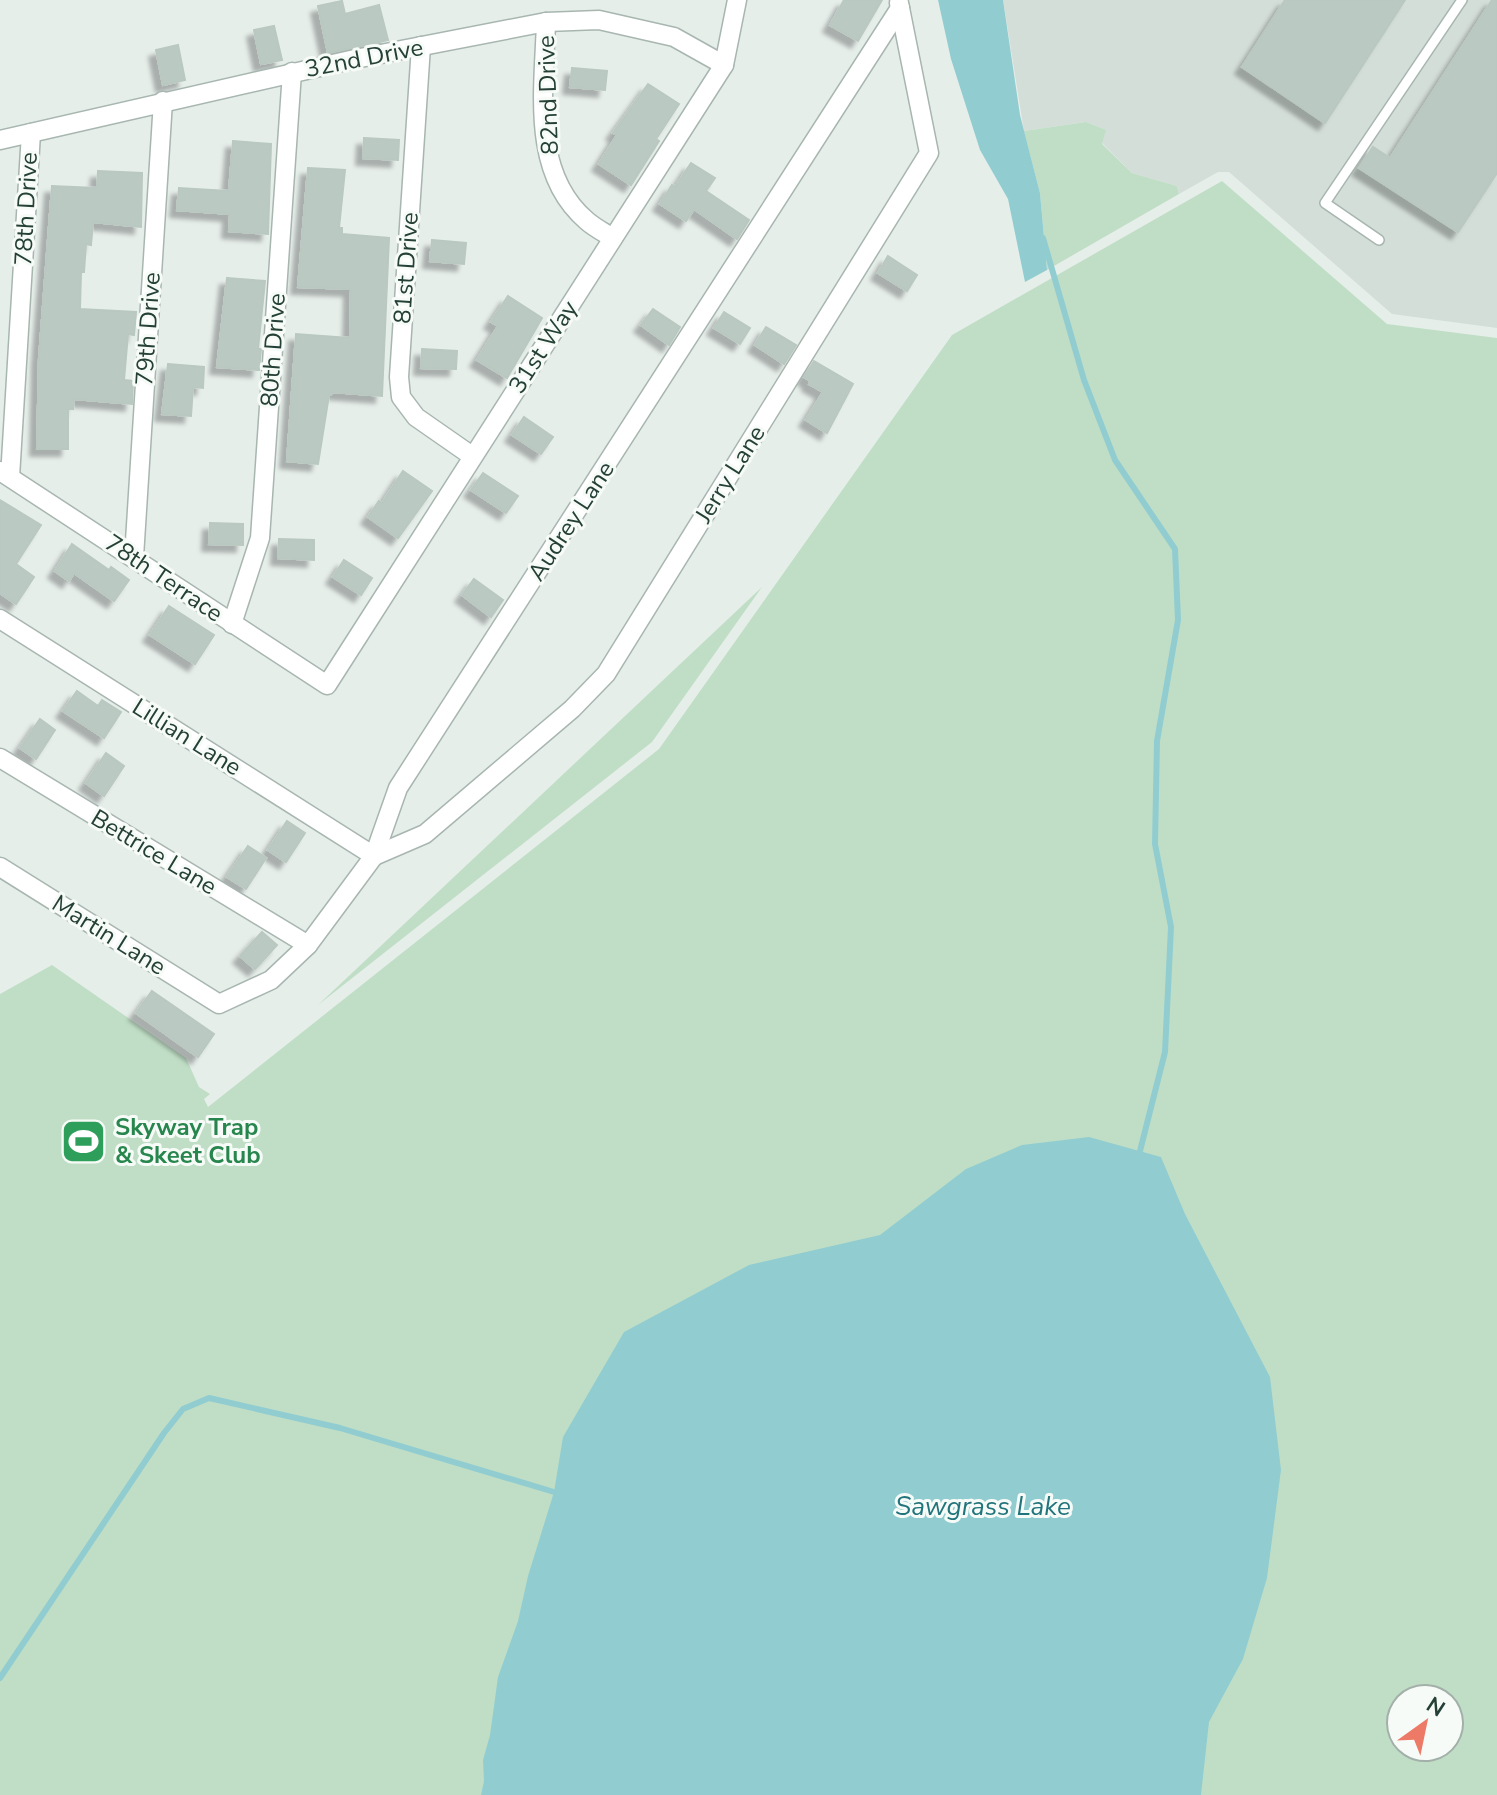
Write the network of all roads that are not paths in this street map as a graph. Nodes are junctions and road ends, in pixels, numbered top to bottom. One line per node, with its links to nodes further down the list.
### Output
1 (737, 0): 6 (street, 31st Way)
2 (1462, 0): 12 (lane)
3 (899, 4): 20 (street, Audrey Lane); 20 (street, Jerry Lane)
4 (546, 22): 5 (street, 32nd Drive); 6 (street, 32nd Drive); 11 (street, 82nd Drive)
5 (421, 46): 7 (street, 32nd Drive); 13 (street, 81st Drive)
6 (724, 65): 11 (street, 31st Way)
7 (292, 72): 8 (street, 32nd Drive); 17 (street, 80th Drive)
8 (163, 101): 9 (street, 32nd Drive); 15 (street, 79th Drive)
9 (31, 133): 10 (street, 32nd Drive); 14 (street, 78th Drive)
10 (0, 140)
11 (613, 238): 13 (street, 31st Way)
12 (1379, 240)
13 (472, 456): 18 (street, 31st Way)
14 (5, 474): 15 (street, 78th Terrace)
15 (134, 557): 17 (street, 78th Terrace)
16 (0, 619): 20 (street, Lillian Lane)
17 (232, 624): 18 (street, 78th Terrace)
18 (327, 685)
19 (0, 758): 22 (street, Bettrice Lane)
20 (374, 856): 22 (street, Audrey Lane)
21 (0, 867): 23 (street, Martin Lane)
22 (308, 945): 23 (street, Audrey Lane)
23 (219, 1004)

